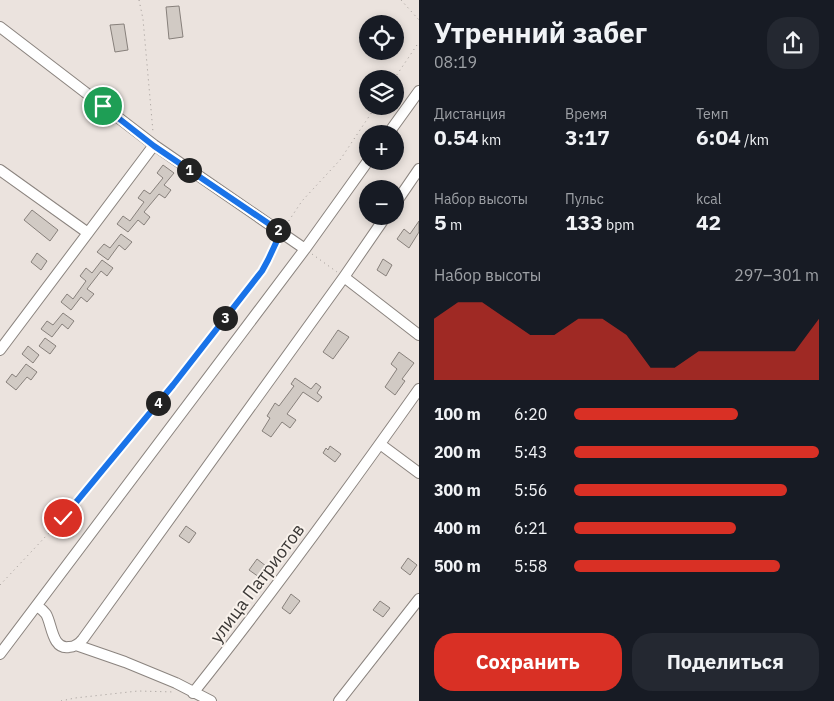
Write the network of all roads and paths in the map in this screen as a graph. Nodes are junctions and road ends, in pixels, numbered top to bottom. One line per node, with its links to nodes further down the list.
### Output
1 (139, 0): 10 (path)
2 (401, 0): 3 (path)
3 (419, 20)
4 (0, 27): 10 (street)
5 (419, 42): 6 (path)
6 (400, 70)
7 (419, 91): 9 (street)
8 (370, 115): 16 (path)
9 (394, 125)
10 (154, 146): 16 (street); 17 (street)
11 (0, 170): 17 (street)
12 (362, 170): 18 (street)
13 (419, 170): 14 (street)
14 (404, 191)
15 (380, 225): 19 (street)
16 (281, 232): 18 (street); 25 (path)
17 (88, 233): 21 (street)
18 (305, 249): 19 (path); 27 (street)
19 (344, 277): 20 (street); 28 (street)
20 (419, 335)
21 (0, 350)
22 (419, 389): 23 (street, улица Патриотов)
23 (380, 444): 24 (street); 31 (street, улица Патриотов)
24 (419, 473)
25 (0, 585)
26 (419, 598): 34 (street)
27 (36, 606): 28 (street); 29 (street)
28 (76, 646): 31 (street)
29 (0, 654)
30 (177, 692): 32 (path)
31 (193, 693): 33 (street)
32 (61, 701)
33 (211, 701)
34 (339, 701)

